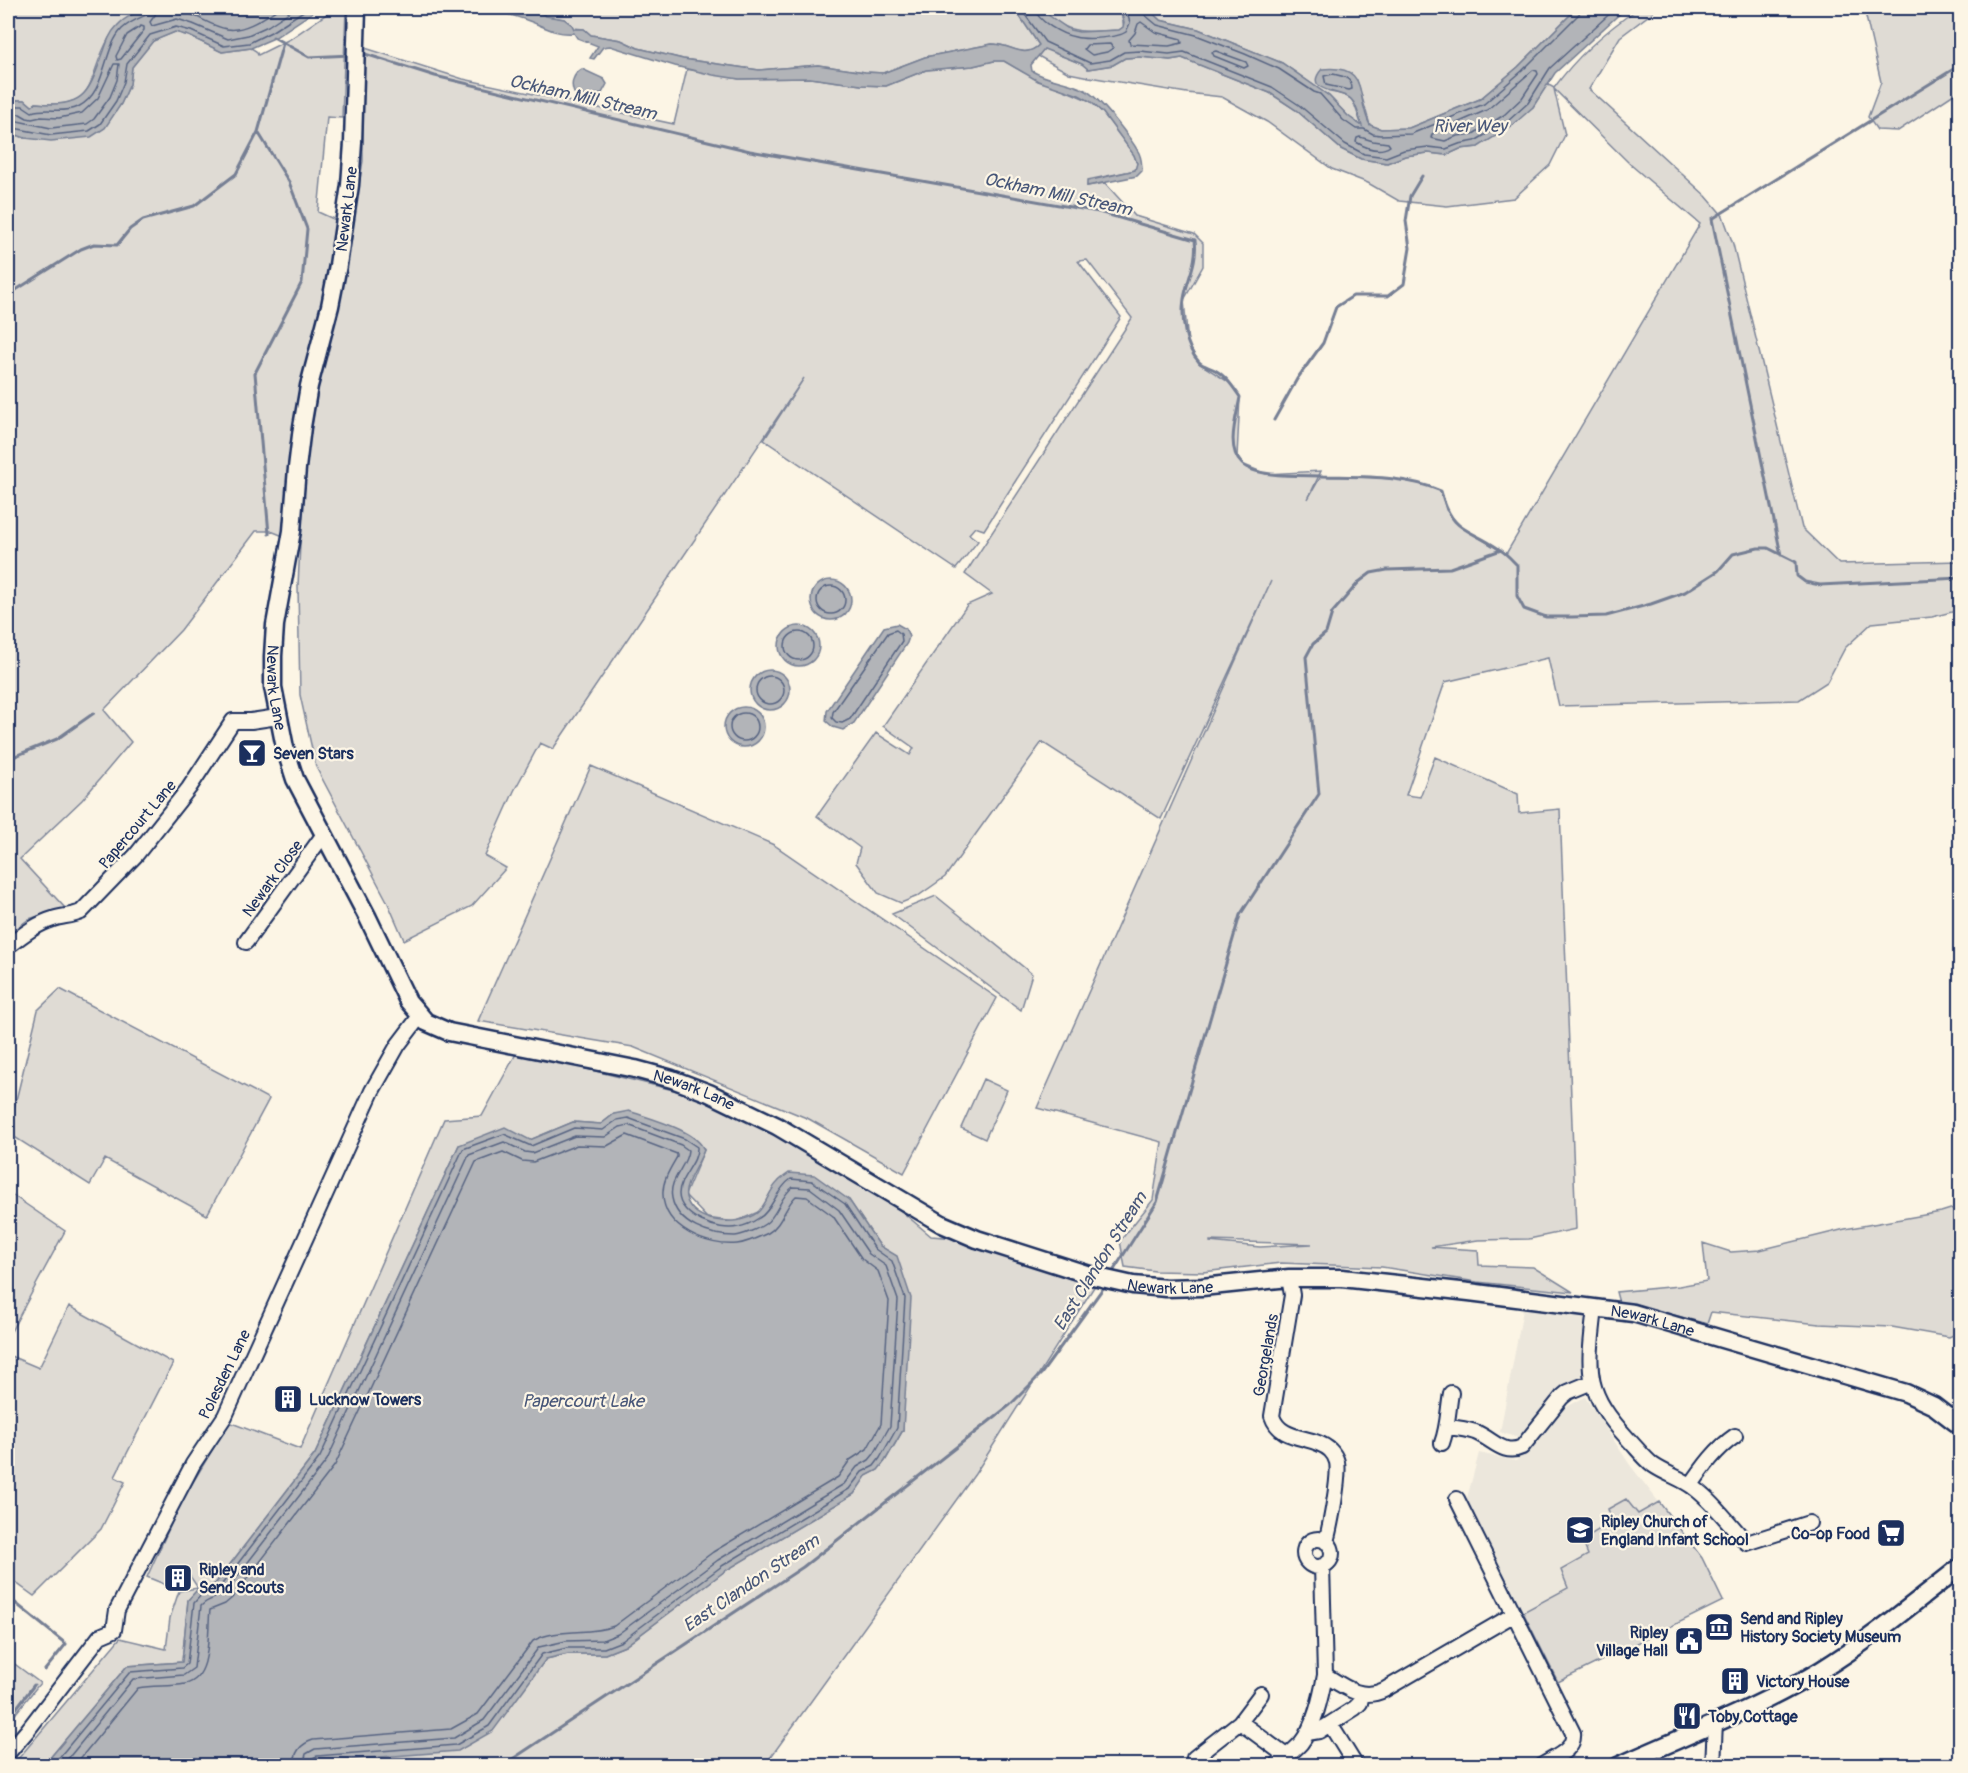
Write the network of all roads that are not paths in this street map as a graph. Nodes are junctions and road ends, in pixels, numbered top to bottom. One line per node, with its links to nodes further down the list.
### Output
1 (357, 8): 2 (main road, Newark Lane)
2 (278, 717): 3 (main road, Newark Lane); 5 (street, Papercourt Lane)
3 (324, 834): 4 (street, Newark Close); 6 (main road, Newark Lane)
4 (246, 942)
5 (8, 946)
6 (420, 1016): 7 (main road, Newark Lane); 29 (street, Polesden Lane)
7 (1289, 1278): 8 (main road, Newark Lane); 18 (street, Georgelands)
8 (1595, 1308): 9 (street); 12 (main road, Newark Lane)
9 (1592, 1382): 11 (street); 15 (street)
10 (1451, 1393): 11 (street)
11 (1447, 1426): 14 (street)
12 (1960, 1426)
13 (1735, 1436): 15 (street)
14 (1442, 1443)
15 (1691, 1485): 17 (street)
16 (1458, 1499): 21 (street)
17 (1809, 1524)
18 (1326, 1542): 19 (street, Georgelands); 19 (street)
19 (1322, 1566): 22 (street, Georgelands)
20 (1960, 1567): 26 (main road)
21 (1514, 1616): 24 (street); 33 (street)
22 (1325, 1675): 24 (street); 28 (street, Georgelands)
23 (1261, 1694): 25 (street)
24 (1362, 1694): 27 (street, Georgelands)
25 (1240, 1722): 30 (street); 31 (street)
26 (1715, 1722): 34 (main road); 35 (street)
27 (1330, 1724): 28 (street, Georgelands); 32 (street)
28 (1307, 1733): 31 (street, Georgelands)
29 (8, 1753)
30 (1194, 1758)
31 (1281, 1761)
32 (1356, 1766)
33 (1541, 1766)
34 (1618, 1766)
35 (1713, 1766)

